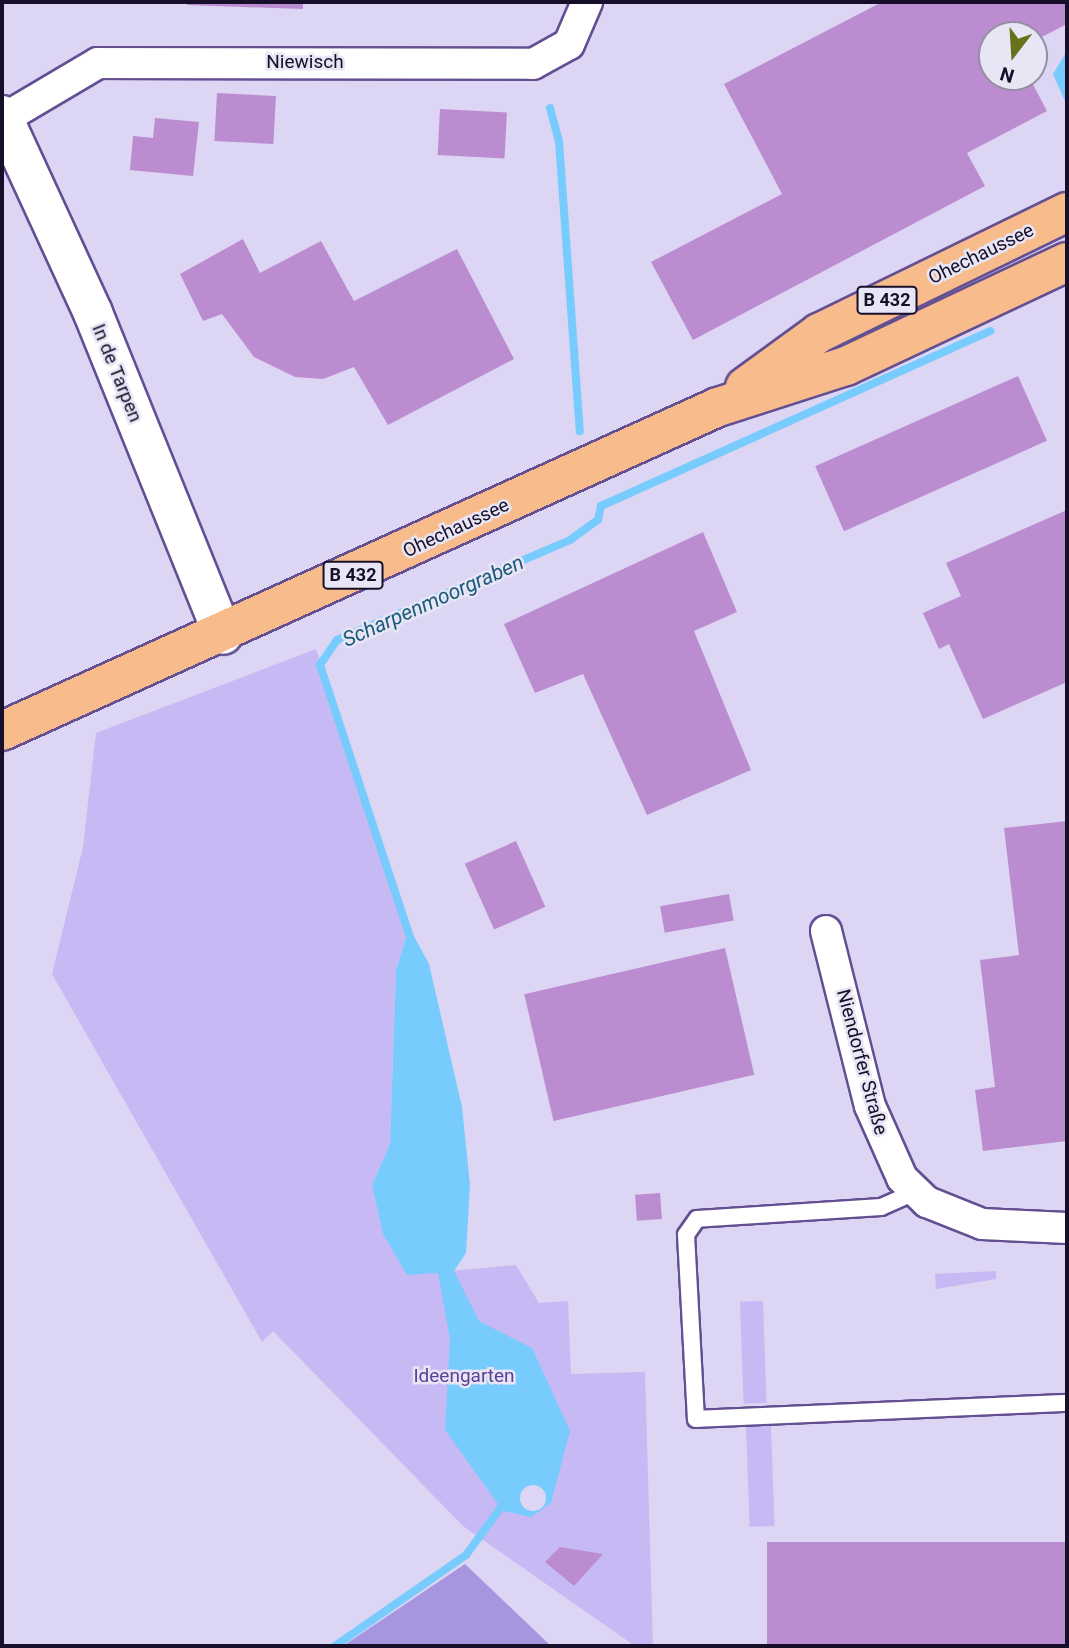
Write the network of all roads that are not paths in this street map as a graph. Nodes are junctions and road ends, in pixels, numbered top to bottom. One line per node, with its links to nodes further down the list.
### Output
1 (587, 2): 2 (street, Niewisch)
2 (4, 117): 6 (street, In de Tarpen)
3 (1067, 212): 5 (main road, Ohechaussee / B 432)
4 (1067, 262): 5 (main road, Ohechaussee / B 432)
5 (718, 407): 6 (main road, Ohechaussee / B 432)
6 (223, 635): 7 (main road, Ohechaussee / B 432)
7 (2, 731)
8 (826, 931): 9 (street, Niendorfer Straße)
9 (915, 1192): 10 (street, Niendorfer Straße); 11 (lane)
10 (1067, 1228)
11 (1067, 1403)

